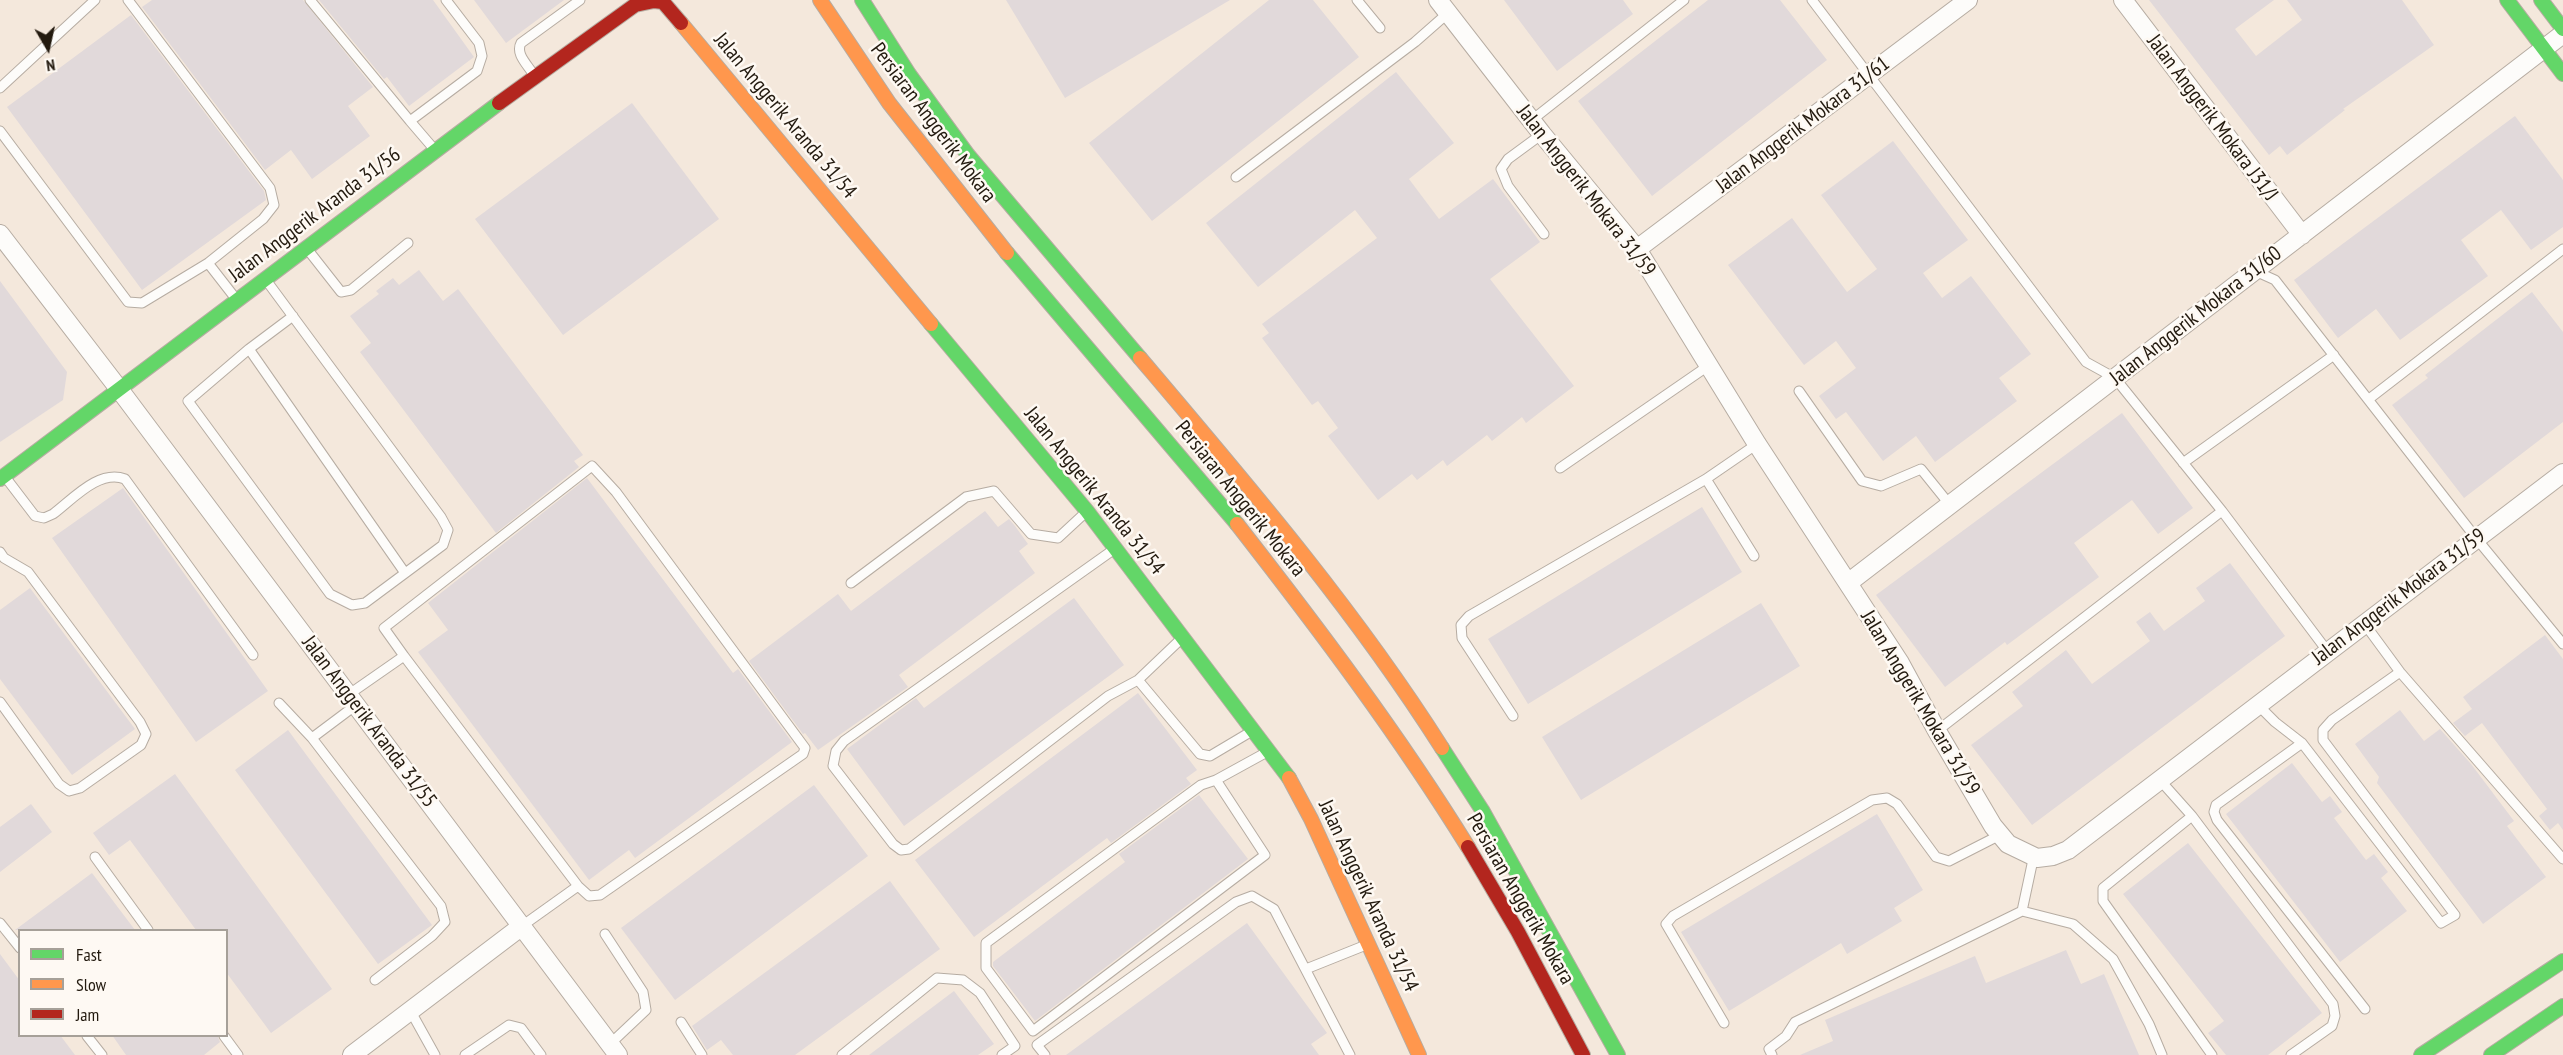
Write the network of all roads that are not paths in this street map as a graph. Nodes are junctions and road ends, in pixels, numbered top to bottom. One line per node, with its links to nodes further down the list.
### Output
1 (95, 0): 24 (lane)
2 (128, 0): 37 (lane)
3 (310, 0): 25 (lane)
4 (446, 0): 25 (lane)
5 (580, 0): 23 (lane)
6 (820, 0): 121 (main road, Persiaran Anggerik Mokara)
7 (862, 0): 122 (main road, Persiaran Anggerik Mokara)
8 (1358, 0): 17 (lane)
9 (1684, 0): 26 (lane)
10 (1812, 0): 21 (lane)
11 (1968, 0): 21 (street, Jalan Anggerik Mokara 31/61)
12 (2123, 0): 32 (street, Jalan Anggerik Mokara J31/J)
13 (2507, 0): 20 (main road)
14 (2541, 0): 18 (main road)
15 (663, 2): 23 (main road, Jalan Anggerik Aranda 31/56); 56 (main road, Jalan Anggerik Aranda 31/54)
16 (1443, 7): 26 (street, Jalan Anggerik Mokara 31/59); 29 (lane)
17 (1380, 28)
18 (2563, 29)
19 (2563, 34): 20 (street, Jalan Anggerik Mokara 31/60)
20 (2544, 49): 22 (main road); 32 (street, Jalan Anggerik Mokara 31/60)
21 (1870, 74): 35 (street, Jalan Anggerik Mokara 31/61); 45 (lane)
22 (2563, 74)
23 (535, 76): 28 (main road, Jalan Anggerik Aranda 31/56)
24 (0, 88)
25 (410, 121): 28 (lane)
26 (1537, 127): 31 (lane); 35 (street, Jalan Anggerik Mokara 31/59)
27 (0, 131): 37 (lane)
28 (436, 151): 34 (main road, Jalan Anggerik Aranda 31/56)
29 (1236, 177)
30 (0, 234): 46 (street, Jalan Anggerik Aranda 31/55)
31 (1544, 234)
32 (2301, 235): 38 (street, Jalan Anggerik Mokara 31/60)
33 (408, 243): 34 (lane)
34 (306, 248): 39 (main road, Jalan Anggerik Aranda 31/56)
35 (1637, 249): 44 (street, Jalan Anggerik Mokara 31/59)
36 (2563, 249): 48 (lane)
37 (208, 263): 40 (lane)
38 (2255, 271): 43 (lane); 45 (street, Jalan Anggerik Mokara 31/60)
39 (265, 279): 40 (main road, Jalan Anggerik Aranda 31/56); 41 (lane)
40 (237, 300): 46 (main road, Jalan Anggerik Aranda 31/56)
41 (293, 316): 42 (lane); 62 (lane)
42 (249, 349): 62 (lane); 62 (lane)
43 (2334, 355): 48 (lane); 50 (lane)
44 (1708, 366): 49 (street, Jalan Anggerik Mokara 31/59); 51 (lane)
45 (2115, 378): 50 (lane); 55 (street, Jalan Anggerik Mokara 31/60)
46 (119, 389): 53 (main road, Jalan Anggerik Aranda 31/56); 73 (street, Jalan Anggerik Aranda 31/55)
47 (1799, 391): 55 (lane)
48 (2369, 399): 58 (lane)
49 (1757, 444): 54 (lane); 64 (street, Jalan Anggerik Mokara 31/59)
50 (2183, 463): 57 (lane)
51 (1560, 468)
52 (2563, 473): 58 (street, Jalan Anggerik Mokara 31/59)
53 (2, 478): 69 (lane)
54 (1706, 479): 61 (lane); 77 (lane)
55 (1950, 505): 64 (street, Jalan Anggerik Mokara 31/60)
56 (1087, 511): 59 (main road, Jalan Anggerik Aranda 31/54); 63 (lane)
57 (2222, 511): 68 (lane); 79 (lane)
58 (2476, 538): 65 (street, Jalan Anggerik Mokara 31/59); 67 (lane)
59 (1115, 549): 66 (main road, Jalan Anggerik Aranda 31/54); 72 (lane)
60 (0, 552): 74 (lane)
61 (1754, 556)
62 (405, 573)
63 (851, 583)
64 (1848, 583): 79 (street, Jalan Anggerik Mokara 31/59)
65 (2364, 623): 68 (street, Jalan Anggerik Mokara 31/59); 71 (lane)
66 (1183, 638): 72 (lane); 78 (main road, Jalan Anggerik Aranda 31/54)
67 (2563, 644)
68 (2328, 652): 76 (street, Jalan Anggerik Mokara 31/59)
69 (253, 655)
70 (404, 656): 73 (lane); 90 (lane); 90 (lane)
71 (2400, 672): 81 (lane); 89 (lane)
72 (1138, 680): 78 (lane)
73 (352, 700): 80 (lane); 93 (street, Jalan Anggerik Aranda 31/55)
74 (0, 702)
75 (279, 702): 80 (lane)
76 (2258, 704): 81 (lane); 83 (street, Jalan Anggerik Mokara 31/59)
77 (1513, 716)
78 (1253, 730): 82 (main road, Jalan Anggerik Aranda 31/54)
79 (1937, 731): 86 (street, Jalan Anggerik Mokara 31/59)
80 (312, 738): 100 (lane)
81 (2302, 743): 102 (lane)
82 (1269, 751): 84 (lane); 96 (main road, Jalan Anggerik Aranda 31/54)
83 (2159, 779): 85 (lane); 87 (street, Jalan Anggerik Mokara 31/59)
84 (1216, 780): 84 (lane)
85 (2192, 816): 125 (lane); 126 (lane)
86 (2000, 835): 87 (street, Jalan Anggerik Mokara 31/59); 105 (lane)
87 (2034, 854): 91 (lane)
88 (95, 857): 94 (lane)
89 (2563, 859)
90 (578, 886): 93 (lane)
91 (2022, 911): 123 (lane); 124 (lane)
92 (0, 923): 97 (lane)
93 (522, 926): 103 (street); 108 (street, Jalan Anggerik Aranda 31/55)
94 (147, 929)
95 (605, 934): 108 (lane)
96 (1368, 945): 99 (lane); 120 (main road, Jalan Anggerik Aranda 31/54)
97 (18, 946)
98 (2563, 961): 127 (main road)
99 (1306, 969): 118 (lane); 119 (lane)
100 (375, 980)
101 (2563, 1006): 128 (main road)
102 (2365, 1009)
103 (410, 1010): 111 (street); 112 (lane)
104 (681, 1022): 115 (lane)
105 (1724, 1023)
106 (88, 1037): 109 (lane)
107 (225, 1037): 110 (lane)
108 (614, 1050)
109 (102, 1055)
110 (238, 1055)
111 (352, 1055)
112 (435, 1055)
113 (465, 1055): 114 (lane)
114 (541, 1055)
115 (702, 1055)
116 (842, 1055): 117 (lane)
117 (1002, 1055)
118 (1045, 1055)
119 (1350, 1055)
120 (1419, 1055)
121 (1583, 1055)
122 (1618, 1055)
123 (1772, 1055)
124 (2162, 1055)
125 (2212, 1055)
126 (2291, 1055)
127 (2421, 1055)
128 (2491, 1055)

